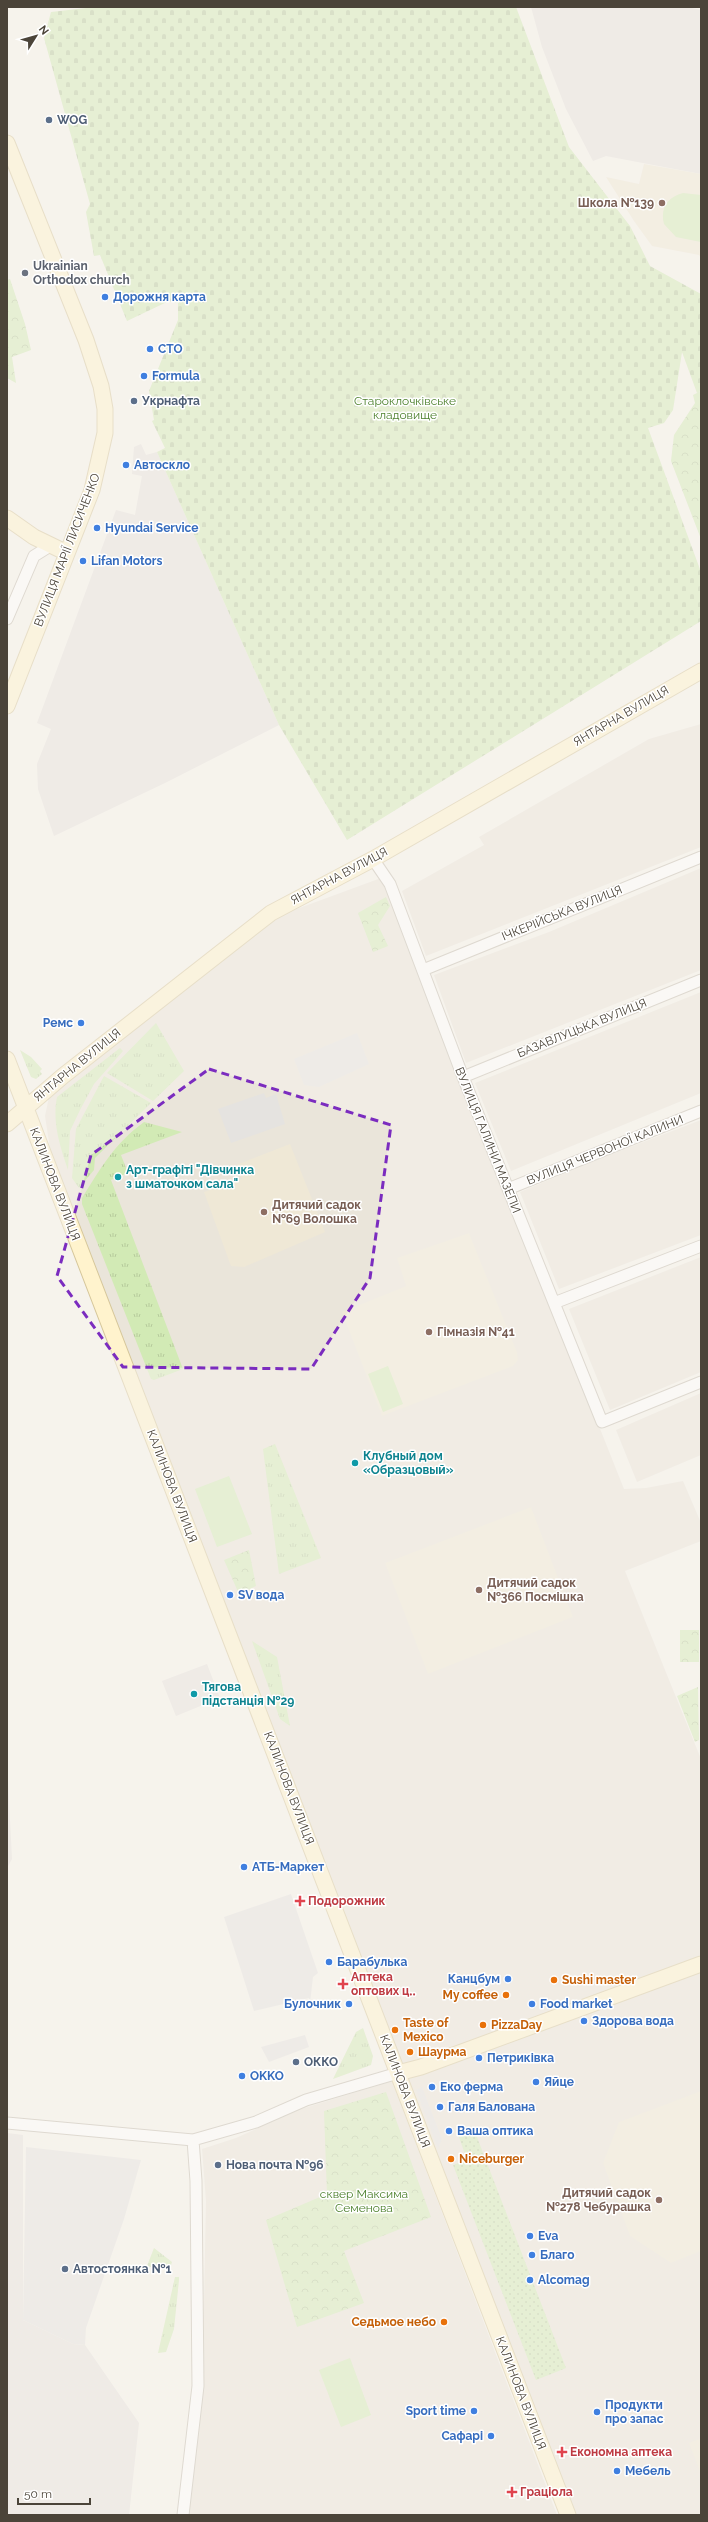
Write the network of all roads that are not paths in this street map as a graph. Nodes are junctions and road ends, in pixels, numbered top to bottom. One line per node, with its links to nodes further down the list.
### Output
1 (7, 143): 4 (main road, ВУЛИЦЯ МАРІЇ ЛИСИЧЕНКО)
2 (7, 518): 3 (main road)
3 (50, 546): 4 (main road); 5 (street)
4 (67, 553): 7 (main road, ВУЛИЦЯ МАРІЇ ЛИСИЧЕНКО)
5 (7, 619)
6 (701, 671): 9 (main road, ЯНТАРНА ВУЛИЦЯ)
7 (7, 706)
8 (701, 857): 10 (street, ІЧКЕРІЙСЬКА ВУЛИЦЯ)
9 (373, 859): 10 (street, ВУЛИЦЯ ГАЛИНИ МАЗЕПИ); 14 (main road, ЯНТАРНА ВУЛИЦЯ)
10 (423, 970): 13 (street, ВУЛИЦЯ ГАЛИНИ МАЗЕПИ)
11 (701, 980): 13 (street, БАЗАВЛУЦЬКА ВУЛИЦЯ)
12 (7, 1059): 14 (main road)
13 (463, 1076): 17 (street, ВУЛИЦЯ ГАЛИНИ МАЗЕПИ)
14 (26, 1107): 16 (main road, ЯНТАРНА ВУЛИЦЯ); 22 (main road, КАЛИНОВА ВУЛИЦЯ)
15 (701, 1111): 17 (street, ВУЛИЦЯ ЧЕРВОНОЇ КАЛИНИ)
16 (7, 1124)
17 (508, 1189): 19 (street, ВУЛИЦЯ ГАЛИНИ МАЗЕПИ)
18 (701, 1246): 19 (street)
19 (554, 1303): 20 (street, ВУЛИЦЯ ГАЛИНИ МАЗЕПИ)
20 (701, 1382)
21 (701, 1964): 22 (main road)
22 (398, 2073): 24 (street); 26 (main road, КАЛИНОВА ВУЛИЦЯ)
23 (7, 2123): 24 (street)
24 (192, 2140): 25 (street)
25 (183, 2515)
26 (568, 2515)

